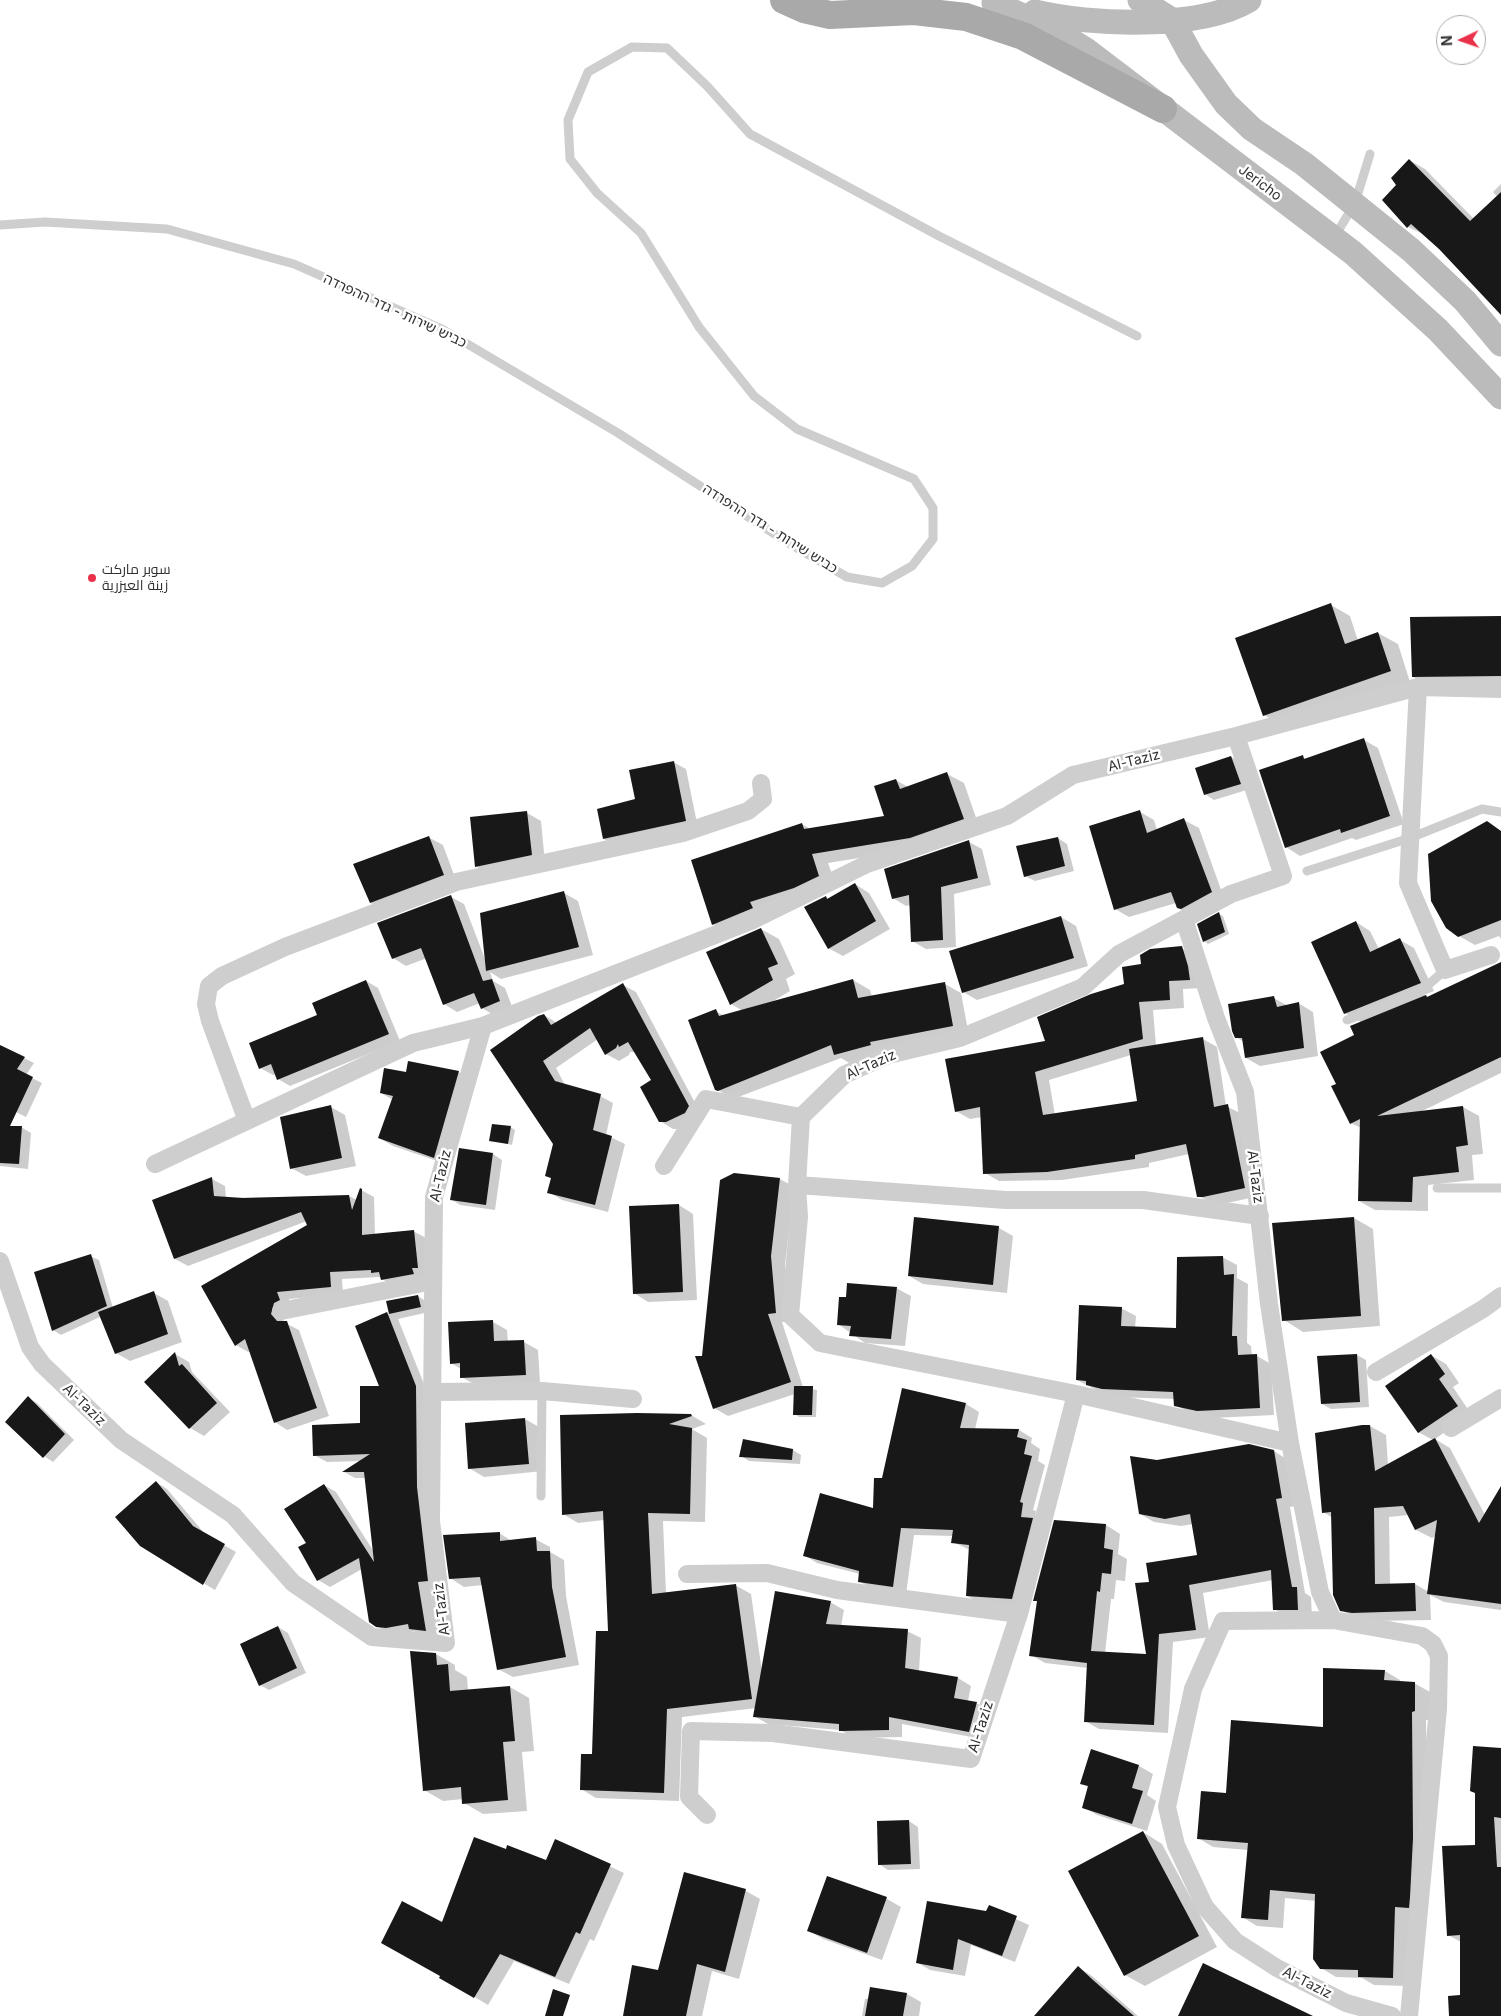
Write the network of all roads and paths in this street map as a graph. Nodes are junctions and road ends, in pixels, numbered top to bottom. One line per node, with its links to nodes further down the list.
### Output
1 (784, 0): 6 (main road)
2 (1140, 0): 5 (main road)
3 (1249, 0): 5 (main road)
4 (989, 1): 5 (main road); 6 (main road, Jericho)
5 (1172, 20): 8 (main road)
6 (1163, 109): 10 (main road, Jericho)
7 (1370, 154): 8 (lane)
8 (1354, 204): 10 (lane); 12 (main road)
9 (0, 226): 11 (lane, כביש שירות - גדר ההפרדה)
10 (1334, 239): 13 (main road, Jericho)
11 (1137, 336)
12 (1501, 344)
13 (1501, 397)
14 (1418, 687): 15 (street, Al-Taziz); 16 (street, Al-Taziz); 19 (street)
15 (1501, 688)
16 (1236, 736): 21 (street, Al-Taziz); 25 (street, Al-Taziz)
17 (761, 783): 27 (street)
18 (1501, 812): 19 (lane)
19 (1410, 838): 20 (lane); 23 (street)
20 (1307, 871)
21 (1184, 919): 26 (street, Al-Taziz); 33 (street, Al-Taziz)
22 (1491, 955): 23 (street)
23 (1445, 970): 24 (lane)
24 (1347, 1020)
25 (483, 1026): 27 (street, Al-Taziz); 35 (street, Al-Taziz)
26 (801, 1117): 29 (street); 30 (street)
27 (247, 1121): 28 (street, Al-Taziz)
28 (155, 1164)
29 (664, 1166)
30 (797, 1185): 33 (street); 41 (street)
31 (1437, 1188): 32 (lane)
32 (1501, 1188)
33 (1260, 1216): 45 (street, Al-Taziz)
34 (0, 1261): 40 (street, Al-Taziz)
35 (434, 1281): 37 (street); 40 (street, Al-Taziz)
36 (1501, 1296): 38 (street)
37 (281, 1311)
38 (1376, 1372)
39 (542, 1390): 40 (street); 43 (street); 46 (lane)
40 (433, 1392)
41 (1076, 1394): 45 (street); 48 (street, Al-Taziz)
42 (1501, 1398): 44 (street)
43 (633, 1399)
44 (1452, 1428)
45 (1290, 1443): 49 (street, Al-Taziz)
46 (541, 1496)
47 (687, 1574): 48 (street)
48 (1018, 1614): 50 (street, Al-Taziz)
49 (1333, 1620): 51 (street, Al-Taziz); 52 (street, Al-Taziz)
50 (707, 1815)
51 (1392, 2016)
52 (1409, 2016)

